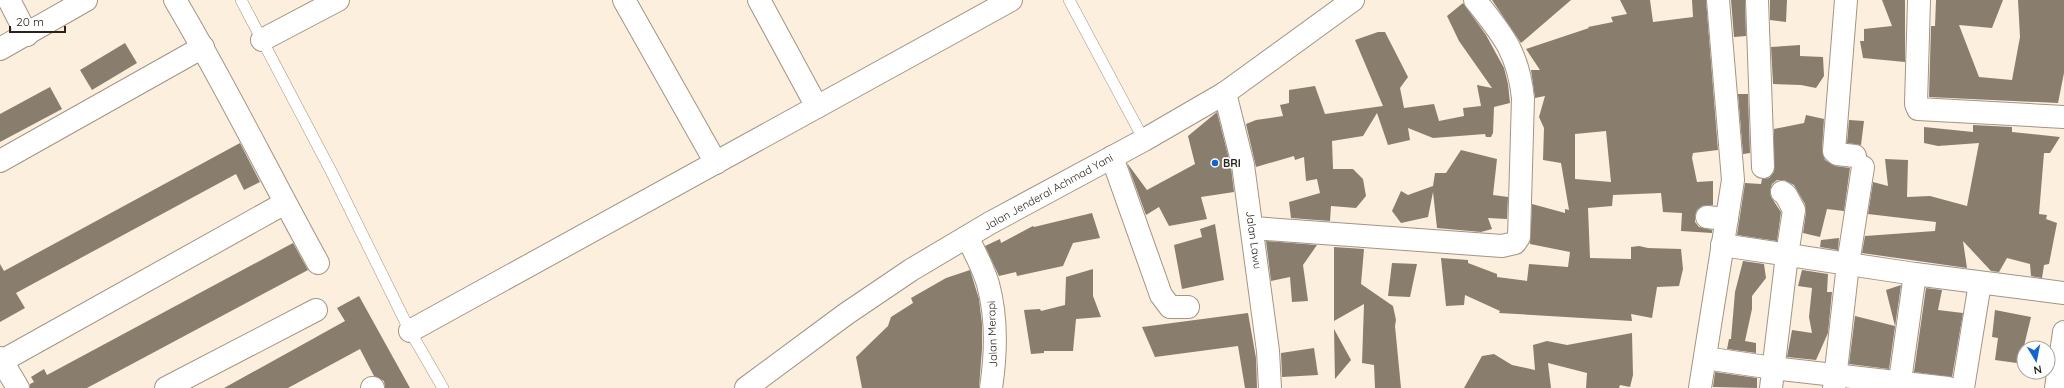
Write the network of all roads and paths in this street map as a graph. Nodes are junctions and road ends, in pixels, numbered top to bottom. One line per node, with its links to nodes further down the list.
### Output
1 (9, 0): 16 (street)
2 (86, 0): 16 (street)
3 (175, 0): 18 (street)
4 (242, 0): 17 (lane)
5 (338, 0): 17 (street)
6 (624, 0): 26 (street)
7 (759, 0): 21 (street)
8 (1011, 0): 21 (street)
9 (1069, 0): 23 (lane)
10 (1353, 0): 20 (street, Jalan Jenderal Achmad Yani)
11 (1475, 0): 30 (street)
12 (1718, 0): 32 (street)
13 (1757, 0): 27 (street)
14 (1846, 0): 35 (street)
15 (1919, 0): 22 (street)
16 (27, 35): 19 (street)
17 (262, 40): 41 (lane)
18 (203, 47): 25 (street); 29 (street)
19 (0, 49)
20 (1225, 94): 23 (street, Jalan Jenderal Achmad Yani); 30 (street, Jalan Lawu)
21 (818, 107): 26 (street)
22 (2064, 117)
23 (1144, 140): 24 (street, Jalan Jenderal Achmad Yani)
24 (1112, 157): 31 (street, Jalan Jenderal Achmad Yani); 39 (street)
25 (0, 160)
26 (716, 163): 41 (street)
27 (1763, 167)
28 (1782, 192): 33 (street)
29 (285, 203): 34 (street); 44 (street)
30 (1253, 228): 53 (street, Jalan Lawu)
31 (967, 237): 51 (street, Jalan Jenderal Achmad Yani); 52 (street, Jalan Merapi)
32 (1722, 245): 33 (street); 43 (street)
33 (1787, 255): 35 (street); 45 (street)
34 (318, 263)
35 (1848, 264): 36 (street); 46 (street)
36 (1915, 274): 37 (street); 47 (street)
37 (1980, 283): 38 (street); 56 (street)
38 (2064, 293)
39 (1188, 307)
40 (316, 310): 49 (street)
41 (410, 331): 50 (lane)
42 (2064, 332): 57 (street)
43 (1705, 358): 45 (street); 54 (street)
44 (1, 359): 48 (street)
45 (1772, 378): 46 (street)
46 (1835, 381): 47 (street)
47 (1900, 385): 55 (street)
48 (18, 388)
49 (166, 388)
50 (443, 388)
51 (746, 388)
52 (991, 388)
53 (1270, 388)
54 (1700, 388)
55 (1948, 388)
56 (1963, 388)
57 (2056, 388)

